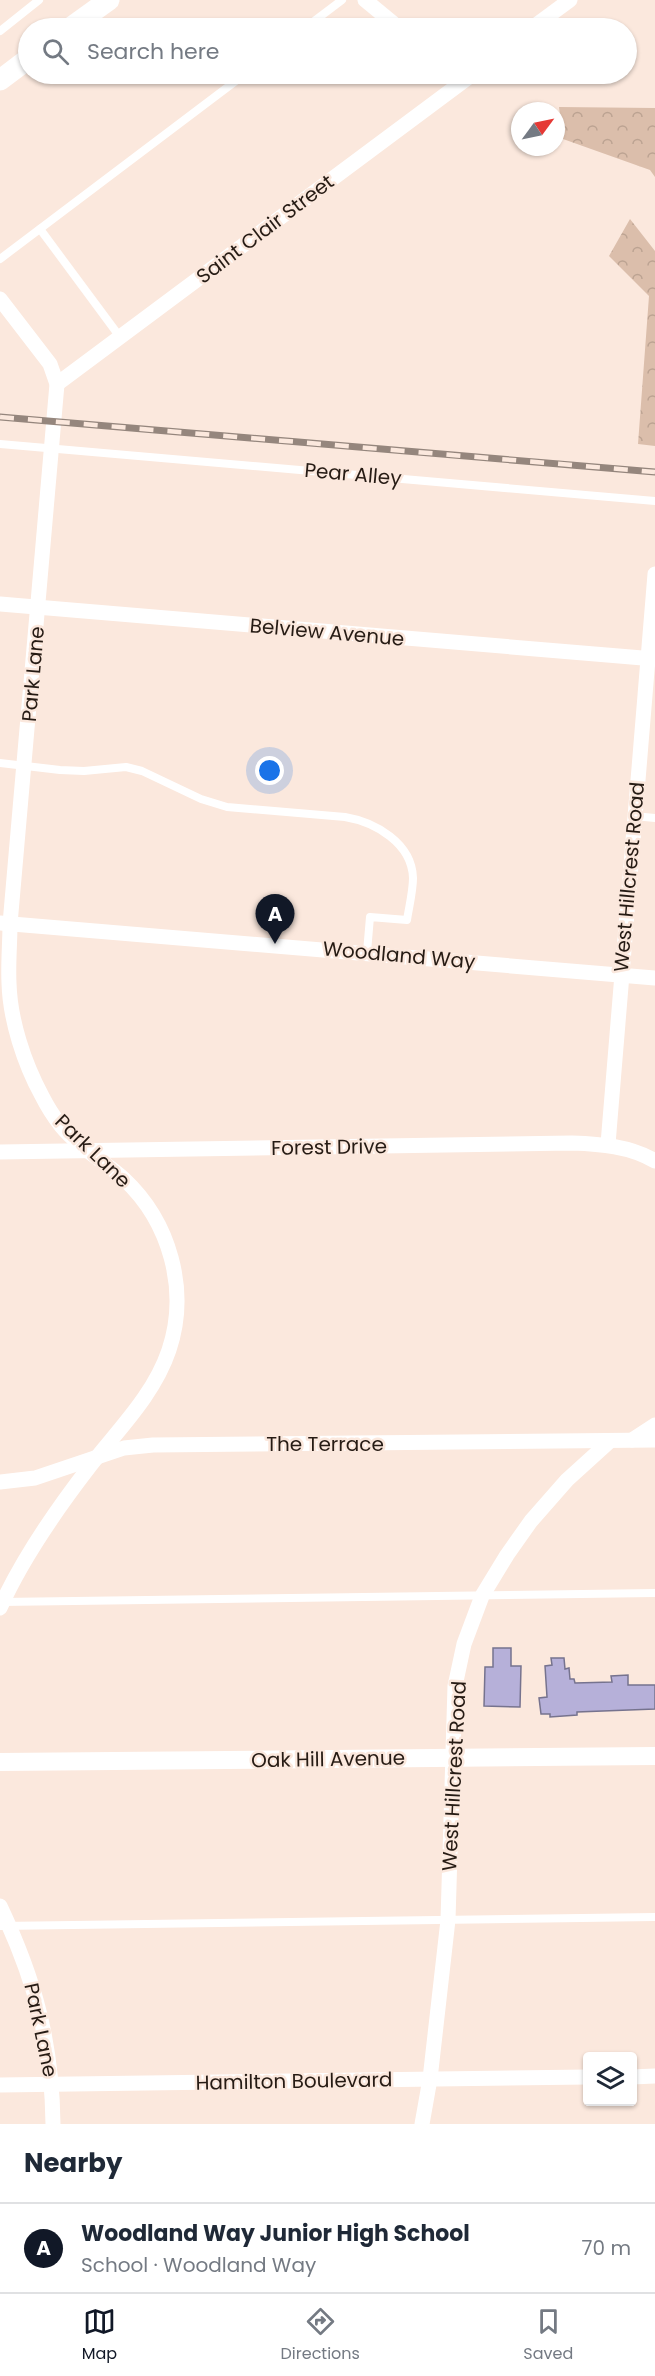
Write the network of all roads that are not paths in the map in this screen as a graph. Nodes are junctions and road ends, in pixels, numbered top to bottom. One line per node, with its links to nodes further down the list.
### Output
1 (39, 0): 10 (lane)
2 (109, 0): 6 (main road)
3 (342, 0): 7 (lane)
4 (365, 0): 8 (street)
5 (570, 0): 9 (street)
6 (84, 18)
7 (318, 18)
8 (387, 18)
9 (546, 18)
10 (0, 31)
11 (18, 66): 12 (main road)
12 (0, 80)
13 (232, 84): 15 (lane)
14 (453, 84): 18 (street, Saint Clair Street)
15 (40, 229): 16 (lane); 18 (lane)
16 (0, 259)
17 (0, 299): 19 (street, Park Lane)
18 (120, 337): 19 (street, Saint Clair Street)
19 (57, 384): 21 (street, Park Lane)
20 (0, 444): 21 (lane, Pear Alley)
21 (50, 448): 22 (lane, Pear Alley); 25 (street, Park Lane)
22 (655, 501)
23 (655, 574): 26 (street, West Hillcrest Road)
24 (0, 604): 25 (street, Belview Avenue)
25 (39, 608): 26 (street, Belview Avenue); 28 (street, Park Lane)
26 (651, 658): 29 (street, West Hillcrest Road)
27 (0, 763): 28 (lane)
28 (24, 765): 31 (street, Park Lane); 32 (lane)
29 (634, 816): 30 (lane); 33 (street, West Hillcrest Road)
30 (655, 818)
31 (5, 923): 32 (street, Woodland Way); 36 (street, Park Lane)
32 (367, 952): 33 (street, Woodland Way)
33 (621, 975): 34 (street, Woodland Way); 35 (street, West Hillcrest Road)
34 (655, 978)
35 (608, 1144): 36 (street, Forest Drive); 38 (street, Forest Drive)
36 (90, 1151): 37 (street, Forest Drive); 43 (street, Park Lane)
37 (0, 1152)
38 (655, 1161)
39 (655, 1425): 42 (street)
40 (655, 1440): 42 (street, The Terrace)
41 (610, 1441): 42 (street, The Terrace); 43 (street, The Terrace); 46 (street, West Hillcrest Road)
42 (632, 1441)
43 (98, 1456): 44 (street, The Terrace); 47 (street, Park Lane)
44 (0, 1482)
45 (655, 1593): 46 (lane)
46 (482, 1596): 47 (lane); 49 (street, West Hillcrest Road)
47 (1, 1604)
48 (655, 1756): 49 (street, Oak Hill Avenue)
49 (453, 1758): 50 (street, Oak Hill Avenue); 53 (street, West Hillcrest Road)
50 (0, 1762)
51 (0, 1906): 54 (street, Park Lane)
52 (655, 1917): 53 (lane)
53 (448, 1920): 54 (lane); 58 (street, West Hillcrest Road)
54 (5, 1926): 60 (street, Park Lane)
55 (655, 2076): 57 (street)
56 (583, 2077): 58 (street, Hamilton Boulevard)
57 (637, 2077)
58 (430, 2079): 60 (street, Hamilton Boulevard); 62 (street, West Hillcrest Road)
59 (0, 2085): 60 (street, Hamilton Boulevard)
60 (52, 2085): 61 (street, Park Lane)
61 (53, 2124)
62 (422, 2124)

